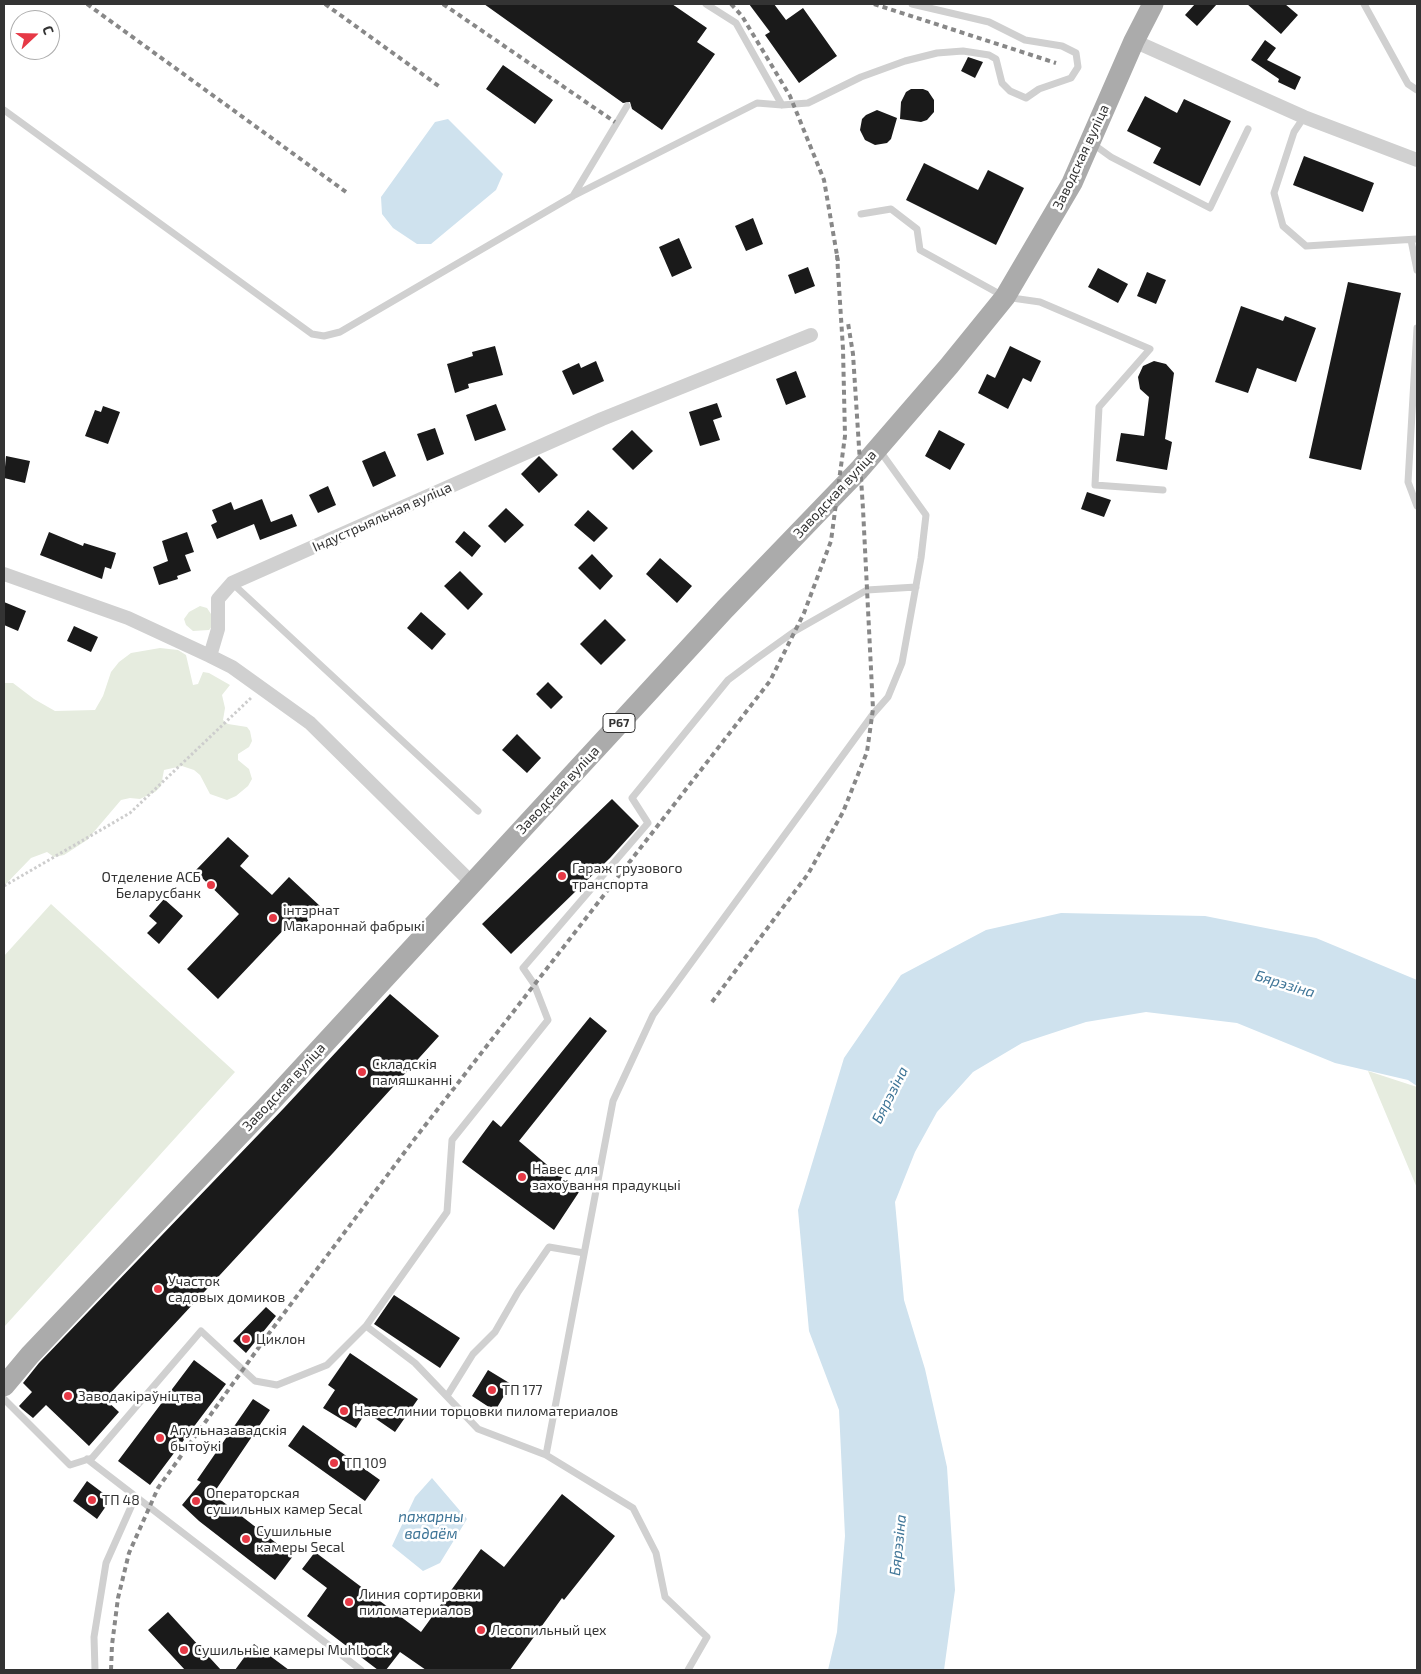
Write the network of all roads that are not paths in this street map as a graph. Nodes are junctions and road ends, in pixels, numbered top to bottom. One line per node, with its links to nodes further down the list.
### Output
1 (706, 4): 7 (lane)
2 (912, 4): 7 (lane)
3 (1153, 4): 5 (main road, Заводская вуліца / Р67)
4 (1364, 4): 6 (lane)
5 (1134, 41): 10 (street); 12 (main road, Заводская вуліца / Р67)
6 (1417, 90)
7 (782, 105): 14 (lane)
8 (627, 106): 14 (lane)
9 (4, 110): 14 (lane)
10 (1304, 117): 13 (street); 16 (lane)
11 (1248, 129): 12 (lane)
12 (1090, 142): 18 (main road, Заводская вуліца / Р67)
13 (1417, 160)
14 (573, 196)
15 (861, 214): 18 (lane)
16 (1414, 239): 17 (lane)
17 (1417, 270)
18 (1005, 297): 21 (main road, Заводская вуліца / Р67); 22 (lane)
19 (1417, 328): 23 (lane)
20 (811, 335): 25 (street, Індустрыяльная вуліца)
21 (878, 448): 26 (lane); 29 (main road, Заводская вуліца / Р67)
22 (1163, 490)
23 (1417, 506)
24 (4, 574): 27 (street)
25 (232, 583): 27 (street); 28 (lane)
26 (916, 587): 30 (lane); 31 (lane)
27 (210, 656): 29 (street)
28 (478, 811)
29 (472, 883): 32 (main road, Заводская вуліца / Р67)
30 (584, 1253): 33 (lane); 35 (lane)
31 (366, 1326): 33 (lane); 36 (lane)
32 (4, 1386)
33 (447, 1396): 35 (lane)
34 (4, 1399): 36 (lane)
35 (546, 1455): 40 (lane)
36 (87, 1460): 37 (lane)
37 (135, 1498): 38 (lane); 39 (lane)
38 (94, 1670)
39 (361, 1670)
40 (688, 1670)

